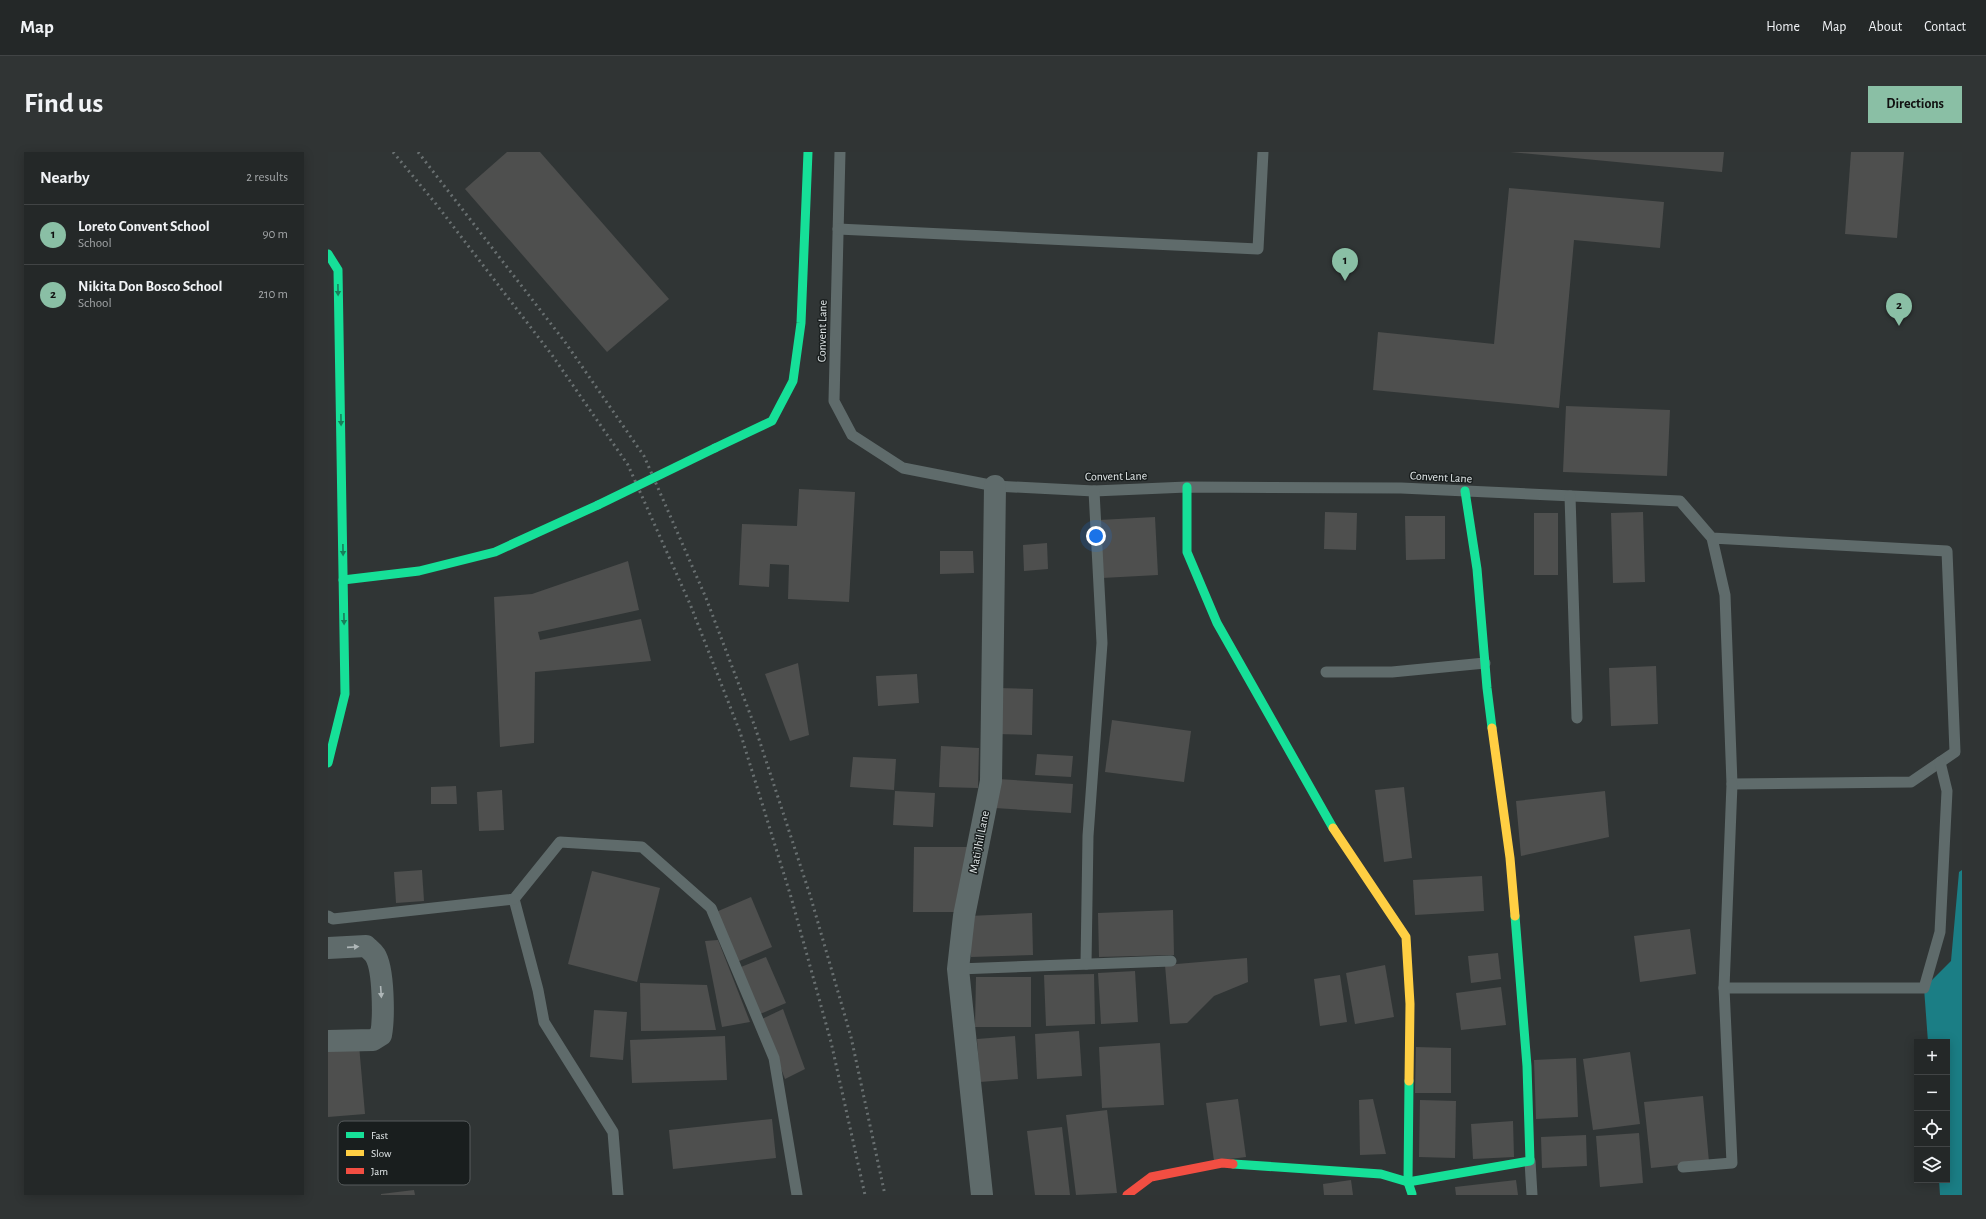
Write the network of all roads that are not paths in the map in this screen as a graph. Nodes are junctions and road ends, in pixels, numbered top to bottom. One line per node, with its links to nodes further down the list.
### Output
1 (808, 152): 12 (street, Convent Lane, bridge)
2 (840, 152): 4 (lane, Convent Lane)
3 (1263, 152): 4 (lane)
4 (838, 229): 6 (lane, Convent Lane)
5 (328, 254): 12 (street, one-way to 12)
6 (995, 486): 8 (lane, Convent Lane); 25 (street, Mati Jhil Lane)
7 (1187, 487): 8 (lane, Convent Lane); 9 (lane, Convent Lane); 30 (street)
8 (1094, 491): 24 (lane)
9 (1465, 491): 10 (lane, Convent Lane); 13 (street)
10 (1570, 496): 11 (lane, Convent Lane); 15 (lane)
11 (1712, 538): 16 (lane); 19 (lane)
12 (343, 580): 18 (street, one-way to 18)
13 (1485, 663): 14 (lane); 28 (street)
14 (1326, 672)
15 (1577, 718)
16 (1958, 728): 17 (lane)
17 (1940, 762): 19 (lane); 26 (lane)
18 (328, 763)
19 (1732, 784): 26 (lane)
20 (514, 899): 21 (lane); 31 (lane); 32 (lane)
21 (328, 916)
22 (328, 948): 27 (street, one-way to 27)
23 (1171, 961): 24 (lane)
24 (1086, 964): 25 (lane)
25 (958, 969): 33 (street, Mati Jhil Lane)
26 (1724, 988): 29 (lane)
27 (328, 1041)
28 (1530, 1162): 30 (street); 36 (lane)
29 (1683, 1167)
30 (1408, 1182): 34 (street); 35 (street)
31 (618, 1195)
32 (796, 1195)
33 (982, 1195)
34 (1126, 1195)
35 (1412, 1195)
36 (1532, 1195)

